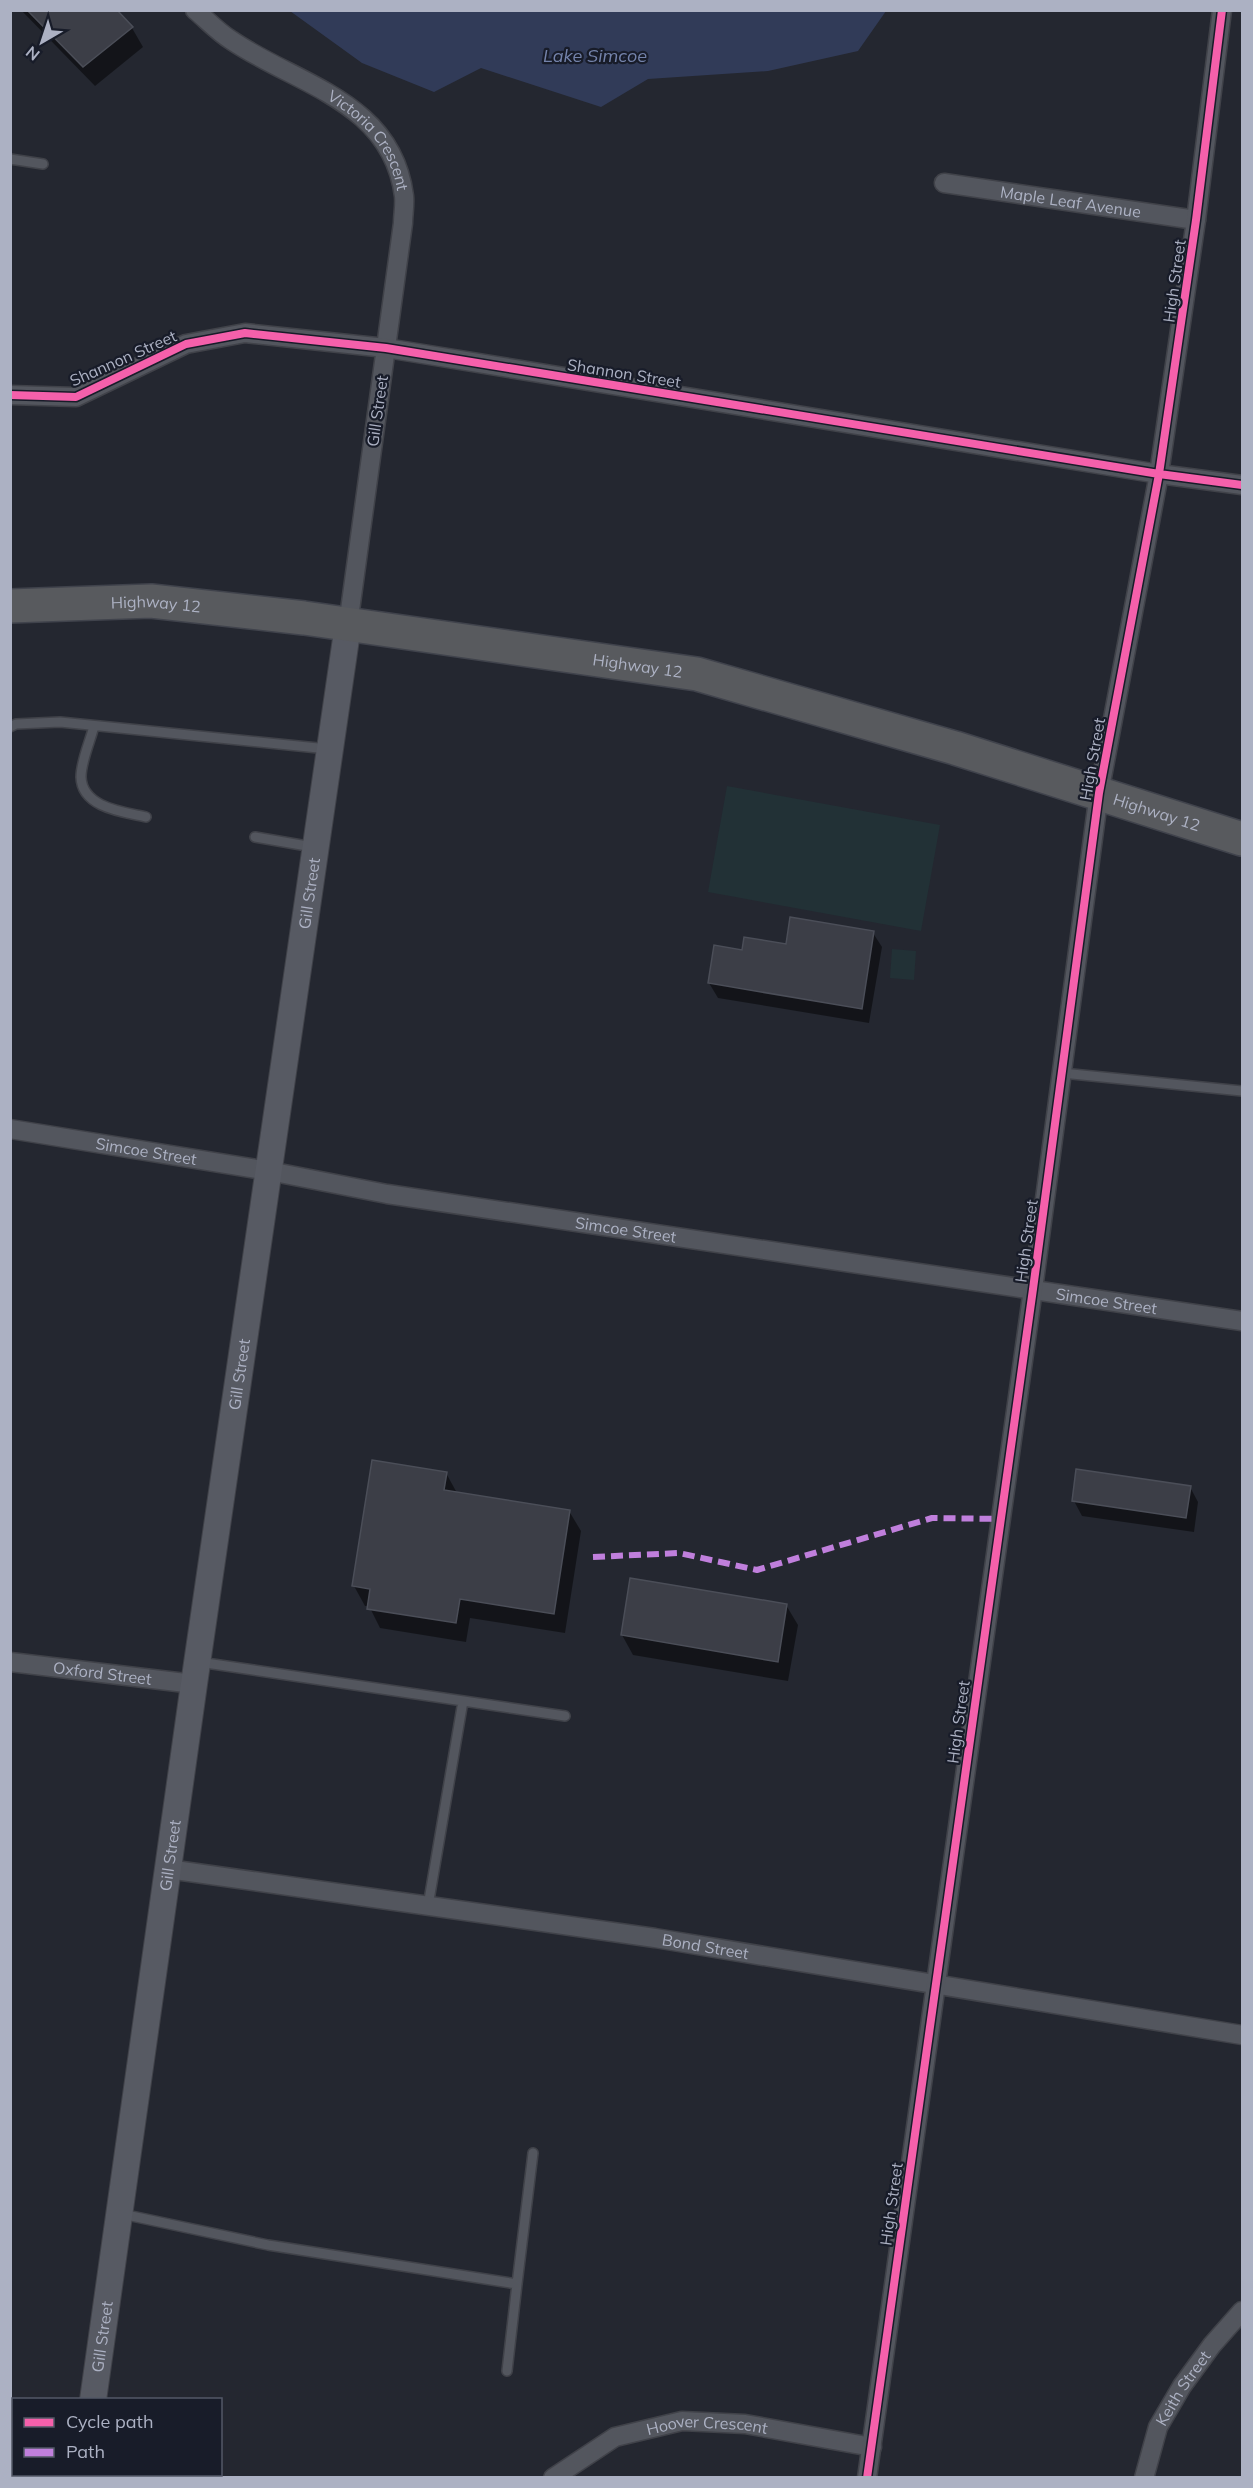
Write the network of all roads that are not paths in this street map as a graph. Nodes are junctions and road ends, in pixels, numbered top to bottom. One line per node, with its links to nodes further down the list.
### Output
1 (195, 10): 7 (street, Victoria Crescent)
2 (1222, 10): 6 (street, High Street)
3 (10, 159): 4 (lane)
4 (43, 164)
5 (944, 183): 6 (street, Maple Leaf Avenue)
6 (1196, 220): 9 (street, High Street)
7 (386, 348): 8 (street, Shannon Street); 9 (street, Shannon Street); 12 (street, Gill Street)
8 (10, 395)
9 (1160, 474): 10 (street, Shannon Street); 16 (street, High Street)
10 (1242, 485)
11 (10, 606): 12 (highway, Highway 12)
12 (348, 625): 15 (main road, Gill Street); 16 (highway, Highway 12)
13 (94, 726): 14 (lane); 15 (lane); 17 (lane)
14 (10, 727)
15 (330, 750): 20 (main road, Gill Street)
16 (1099, 793): 19 (highway, Highway 12); 21 (street, High Street)
17 (146, 817)
18 (255, 837): 20 (lane)
19 (1242, 839)
20 (316, 847): 24 (main road, Gill Street)
21 (1062, 1073): 22 (lane); 25 (street, High Street)
22 (1242, 1090)
23 (10, 1129): 24 (street, Simcoe Street)
24 (269, 1171): 25 (street, Simcoe Street); 28 (main road, Gill Street)
25 (1033, 1289): 26 (street, Simcoe Street); 33 (street, High Street)
26 (1242, 1322)
27 (10, 1662): 28 (street, Oxford Street)
28 (195, 1672): 29 (lane); 31 (main road, Gill Street)
29 (463, 1701): 30 (lane); 32 (lane)
30 (565, 1716)
31 (168, 1869): 32 (street, Bond Street); 36 (main road, Gill Street)
32 (428, 1906): 33 (street, Bond Street)
33 (934, 1985): 34 (street, Bond Street); 41 (street, High Street)
34 (1242, 2035)
35 (533, 2153): 37 (lane)
36 (119, 2214): 37 (lane); 40 (main road, Gill Street)
37 (517, 2284): 39 (lane)
38 (1242, 2311): 44 (street, Keith Street)
39 (507, 2371)
40 (93, 2398)
41 (872, 2447): 42 (street, Hoover Crescent); 43 (street, High Street)
42 (554, 2478)
43 (867, 2478)
44 (1144, 2478)

